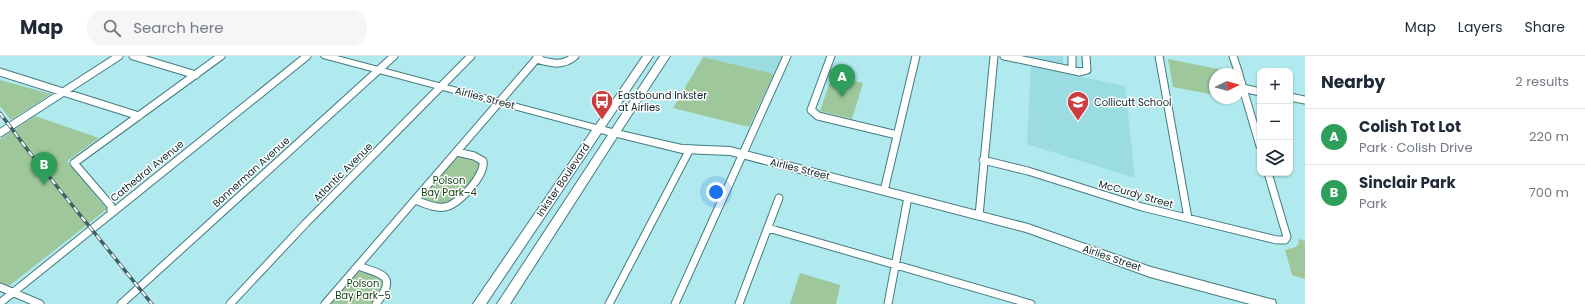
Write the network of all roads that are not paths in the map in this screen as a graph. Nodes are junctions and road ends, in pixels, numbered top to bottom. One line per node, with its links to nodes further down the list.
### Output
1 (119, 56): 29 (street)
2 (133, 56): 25 (street)
3 (221, 56): 25 (street)
4 (307, 56): 49 (street, Cathedral Avenue)
5 (326, 56): 22 (street, Airlies Street)
6 (394, 56): 22 (street, Bannerman Avenue)
7 (471, 56): 26 (street, Atlantic Avenue)
8 (575, 56): 20 (street)
9 (648, 56): 35 (street, Inkster Boulevard)
10 (665, 56): 36 (street, Inkster Boulevard)
11 (787, 56): 42 (street)
12 (831, 56): 38 (street)
13 (916, 56): 38 (street)
14 (994, 56): 43 (street)
15 (1004, 56): 23 (street)
16 (1072, 56): 23 (street)
17 (1086, 56): 23 (street)
18 (1160, 56): 51 (street)
19 (1233, 56): 21 (street)
20 (537, 58): 33 (street)
21 (1237, 68)
22 (378, 70): 26 (street, Airlies Street); 59 (street, Bannerman Avenue)
23 (1072, 70)
24 (0, 72): 29 (street)
25 (196, 75): 34 (street)
26 (441, 87): 33 (street, Airlies Street); 60 (street, Atlantic Avenue)
27 (1245, 88): 28 (street)
28 (1257, 91)
29 (64, 92): 34 (street); 37 (street)
30 (1245, 95): 39 (street)
31 (1293, 98): 32 (street)
32 (1305, 100)
33 (499, 102): 35 (street, Airlies Street); 41 (street)
34 (139, 116): 49 (street)
35 (598, 128): 36 (street, Airlies Street); 63 (street, Inkster Boulevard)
36 (615, 132): 40 (street, Airlies Street); 64 (street, Inkster Boulevard)
37 (0, 133)
38 (897, 135): 45 (street)
39 (1258, 140)
40 (690, 149): 42 (street, Airlies Street); 65 (street)
41 (456, 152): 48 (street); 48 (street)
42 (742, 154): 45 (street, Airlies Street); 66 (street)
43 (983, 160): 50 (street); 51 (street, McCurdy Street)
44 (1269, 176): 51 (street, McCurdy Street)
45 (884, 191): 46 (street, Airlies Street)
46 (908, 197): 50 (street, Airlies Street); 53 (street)
47 (779, 198): 52 (street)
48 (415, 200): 54 (street)
49 (111, 213): 56 (street, Cathedral Avenue)
50 (979, 216): 70 (street, Airlies Street)
51 (1188, 218)
52 (768, 228): 53 (street); 67 (street)
53 (895, 265): 68 (street); 69 (street)
54 (358, 266): 61 (street); 62 (street)
55 (0, 287): 56 (street)
56 (12, 293): 57 (street, Cathedral Avenue); 58 (street)
57 (0, 303)
58 (40, 304)
59 (121, 304)
60 (230, 304)
61 (325, 304)
62 (376, 304)
63 (479, 304)
64 (503, 304)
65 (609, 304)
66 (675, 304)
67 (739, 304)
68 (888, 304)
69 (1030, 304)
70 (1270, 304)

